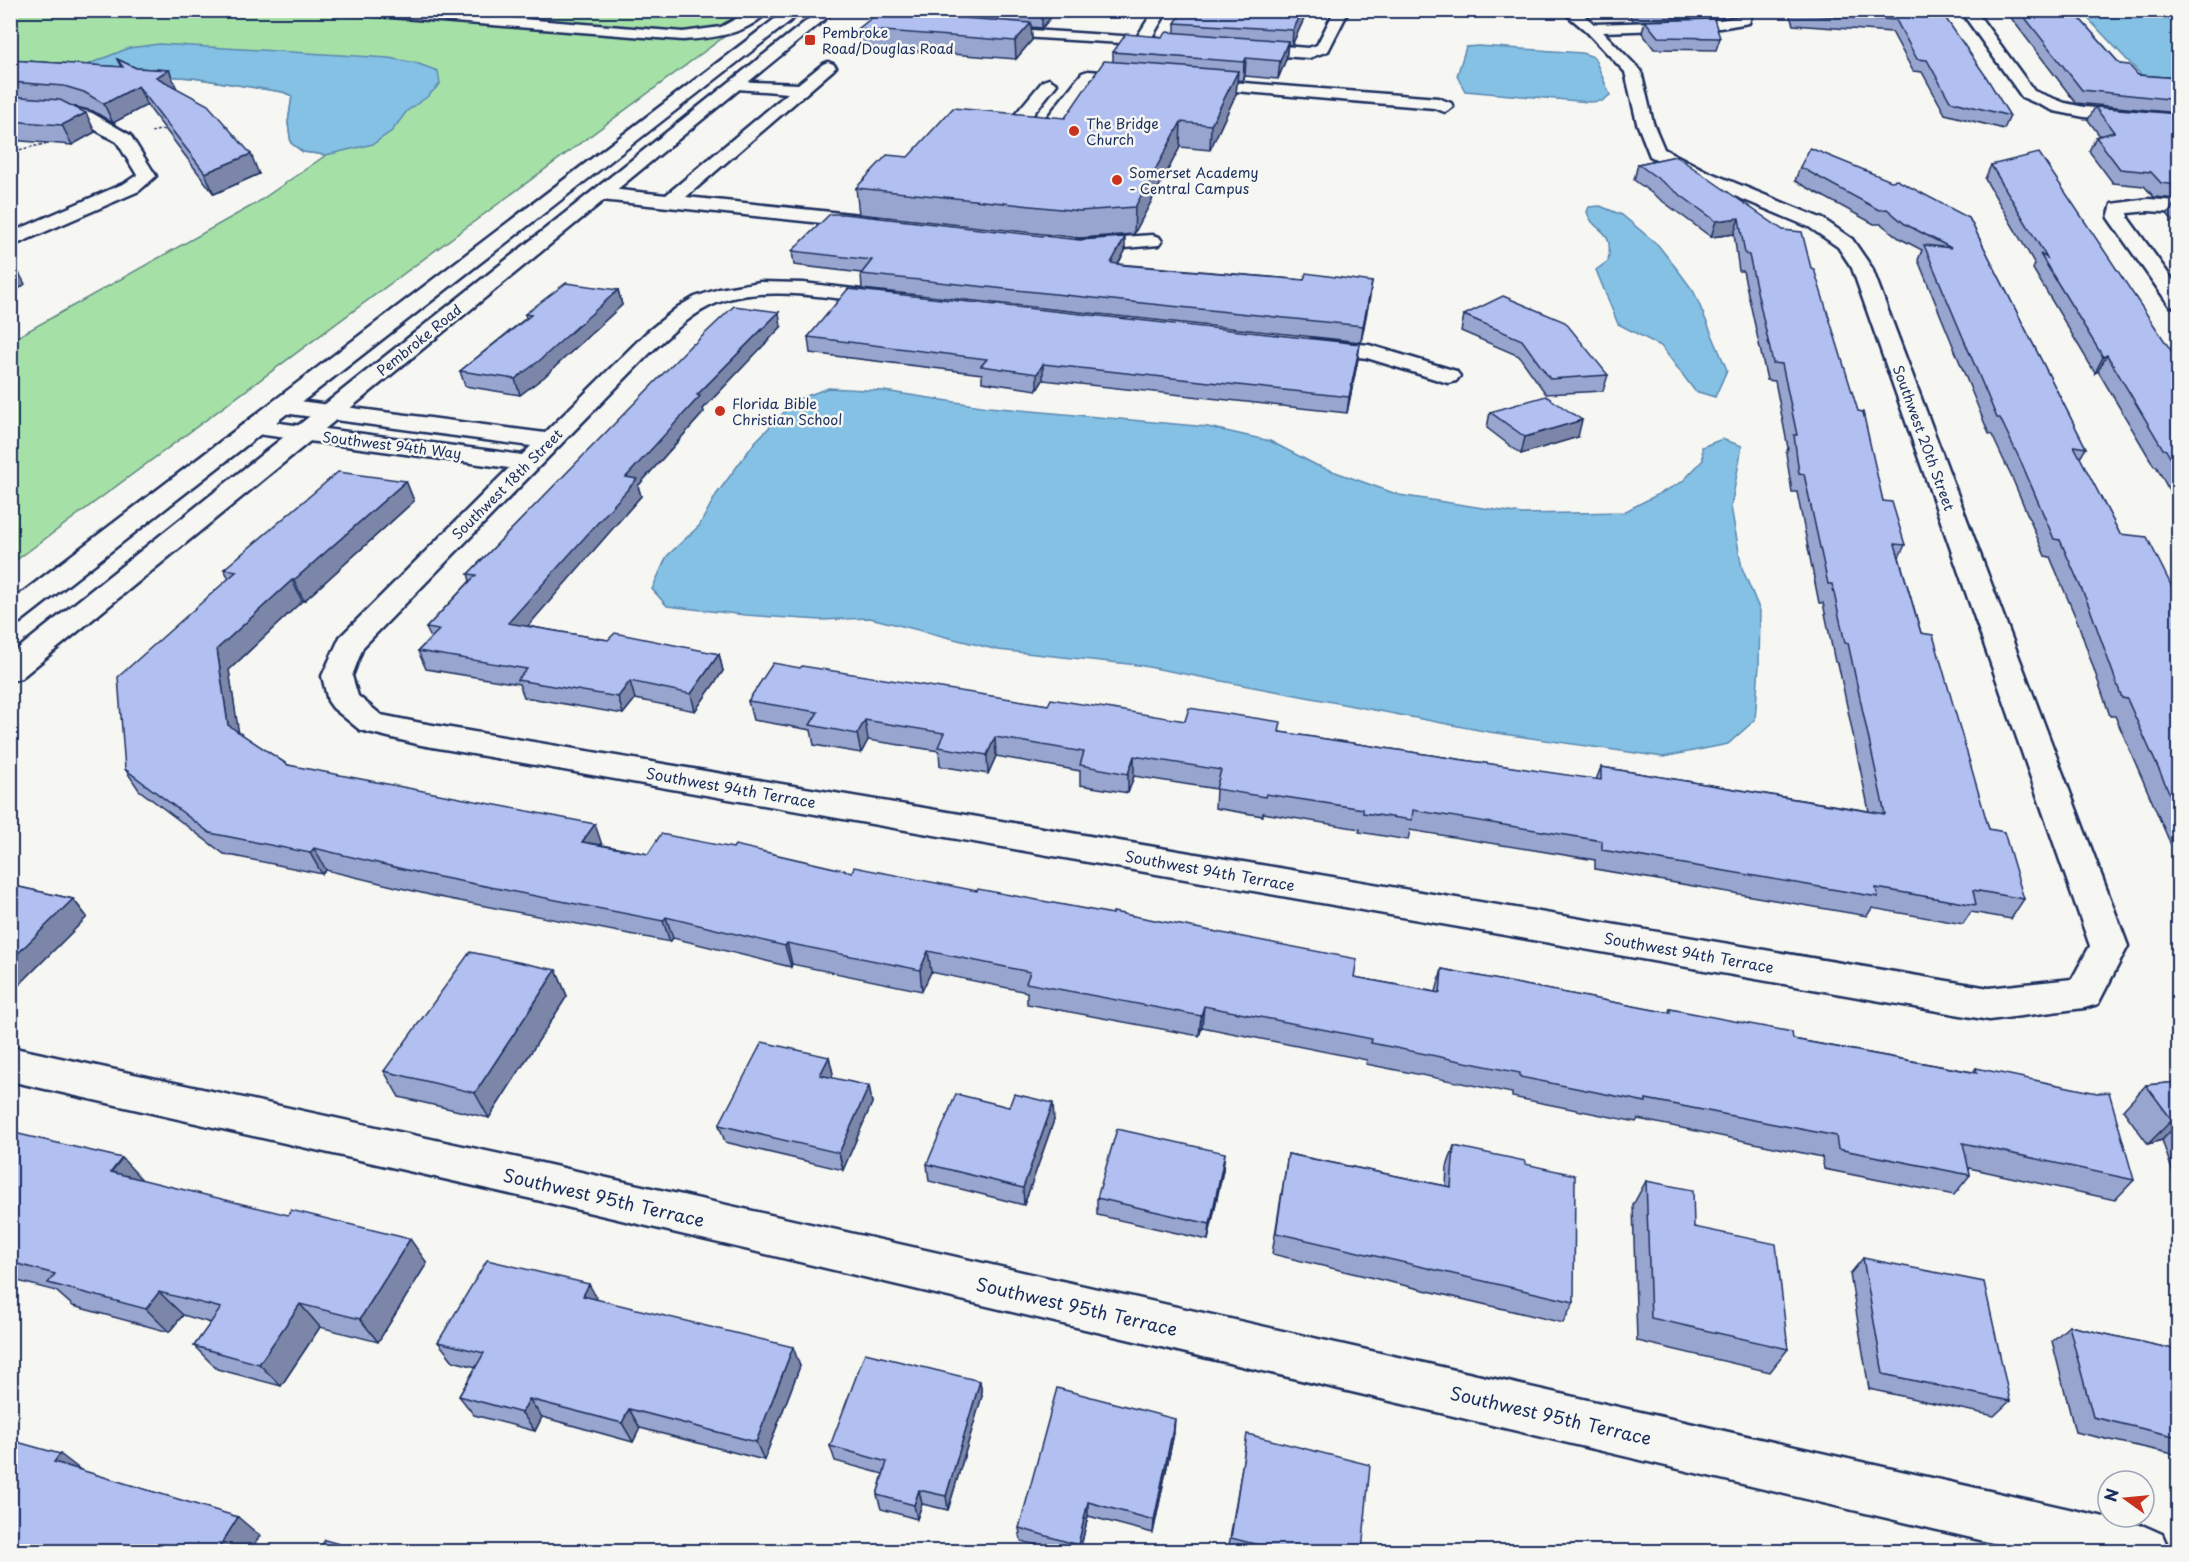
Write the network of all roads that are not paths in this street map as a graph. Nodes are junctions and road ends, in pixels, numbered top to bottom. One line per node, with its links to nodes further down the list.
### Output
1 (352, 10): 2 (street)
2 (762, 10)
3 (796, 10): 16 (street, Pembroke Road)
4 (829, 10): 19 (street, Pembroke Road)
5 (1161, 10): 12 (street)
6 (1342, 10): 14 (street)
7 (1568, 10): 10 (street, Southwest 20th Street)
8 (1967, 10): 24 (street)
9 (1745, 15): 10 (street)
10 (1591, 28): 45 (street, Southwest 20th Street)
11 (977, 30): 12 (street)
12 (1142, 41): 13 (street)
13 (1178, 44)
14 (1226, 47)
15 (828, 67): 21 (street)
16 (704, 81): 19 (street); 36 (street, Pembroke Road)
17 (1156, 81): 20 (street)
18 (1179, 83): 23 (street)
19 (738, 84): 21 (street); 25 (street, Pembroke Road)
20 (1049, 84)
21 (802, 89): 26 (street)
22 (10, 107): 29 (street)
23 (1445, 107)
24 (2178, 120)
25 (601, 194): 26 (street); 37 (street, Pembroke Road)
26 (670, 201): 28 (street)
27 (2178, 207): 32 (street)
28 (894, 225)
29 (10, 241)
30 (1152, 241): 31 (street)
31 (1057, 244)
32 (2178, 301)
33 (907, 302): 40 (street, Southwest 18th Street)
34 (1298, 344): 35 (street)
35 (1448, 376)
36 (283, 406): 37 (street, Southwest 94th Way); 38 (street, Pembroke Road)
37 (329, 411): 39 (street, Pembroke Road); 40 (street, Southwest 94th Way)
38 (257, 427): 39 (street, Southwest 94th Way); 42 (street, Pembroke Road)
39 (302, 434): 41 (street, Southwest 94th Way); 43 (street, Pembroke Road)
40 (550, 441): 41 (street, Southwest 18th Street)
41 (527, 463): 44 (street, Southwest 18th Street)
42 (10, 616)
43 (10, 671)
44 (344, 701): 45 (street, Southwest 94th Terrace)
45 (2084, 993)
46 (10, 1064): 47 (street, Southwest 95th Terrace)
47 (2144, 1551)

